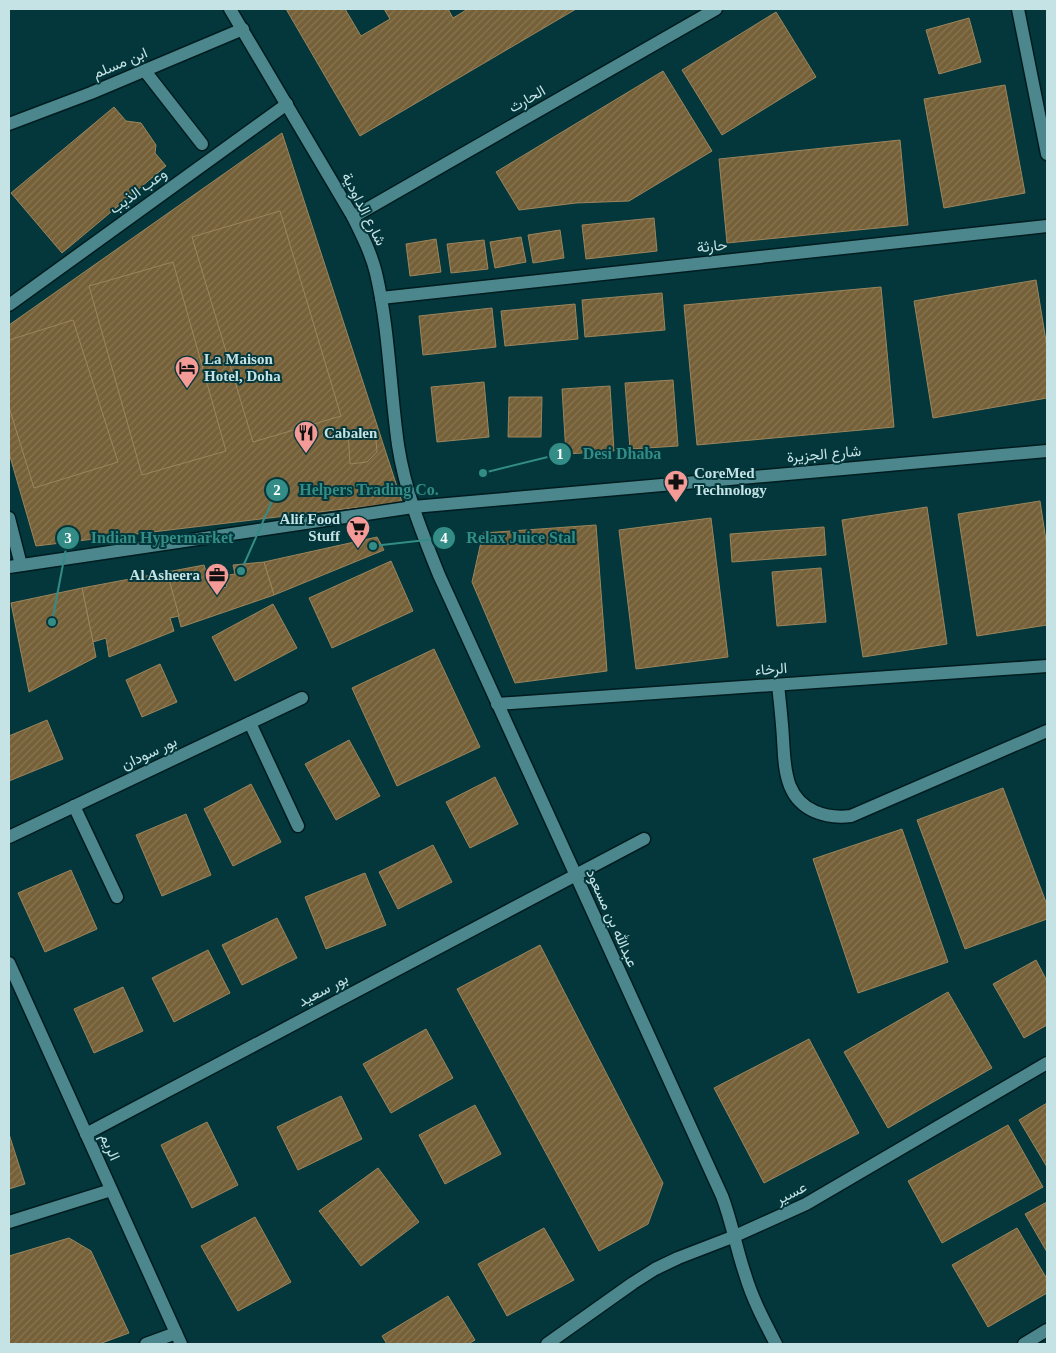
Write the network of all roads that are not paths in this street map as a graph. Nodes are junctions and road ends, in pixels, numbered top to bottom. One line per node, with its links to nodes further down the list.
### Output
1 (230, 9): 4 (street, شارع الداودية)
2 (716, 9): 10 (street, الحارث)
3 (1018, 9): 9 (street)
4 (243, 29): 5 (street, ابن مسلم); 6 (street, شارع الداودية)
5 (145, 70): 7 (street, ابن مسلم); 8 (street)
6 (287, 104): 10 (street, شارع الداودية); 13 (street, وعب الذيب)
7 (9, 124)
8 (202, 144)
9 (1047, 154)
10 (353, 216): 12 (street, شارع الداودية)
11 (1047, 226): 12 (street, حارثة)
12 (381, 298): 15 (street, شارع الداودية)
13 (9, 305)
14 (1047, 451): 15 (street, شارع الجزيرة)
15 (412, 507): 17 (street, شارع الجزيرة); 21 (street, عبدالله بن مسعود)
16 (9, 518): 17 (street)
17 (15, 566)
18 (1047, 666): 19 (street, الرخاء)
19 (778, 685): 21 (street, الرخاء); 23 (street)
20 (302, 698): 22 (street, بور سودان)
21 (497, 704): 28 (street, عبدالله بن مسعود)
22 (250, 723): 24 (street, بور سودان); 25 (street)
23 (1047, 731)
24 (74, 806): 26 (street, بور سودان); 29 (street)
25 (298, 826)
26 (9, 837)
27 (644, 839): 28 (street, بور سعيد)
28 (575, 875): 32 (street, بور سعيد); 35 (street, عبدالله بن مسعود)
29 (117, 896)
30 (9, 963): 32 (street, الريم)
31 (1047, 1064): 35 (street, عسير)
32 (86, 1134): 33 (street, الريم)
33 (112, 1190): 34 (street); 37 (street, الريم)
34 (9, 1222)
35 (735, 1236): 39 (street, عسير); 40 (street, عبدالله بن مسعود)
36 (1047, 1330): 41 (street)
37 (179, 1339): 38 (street)
38 (146, 1344)
39 (547, 1344)
40 (776, 1344)
41 (1024, 1344)

